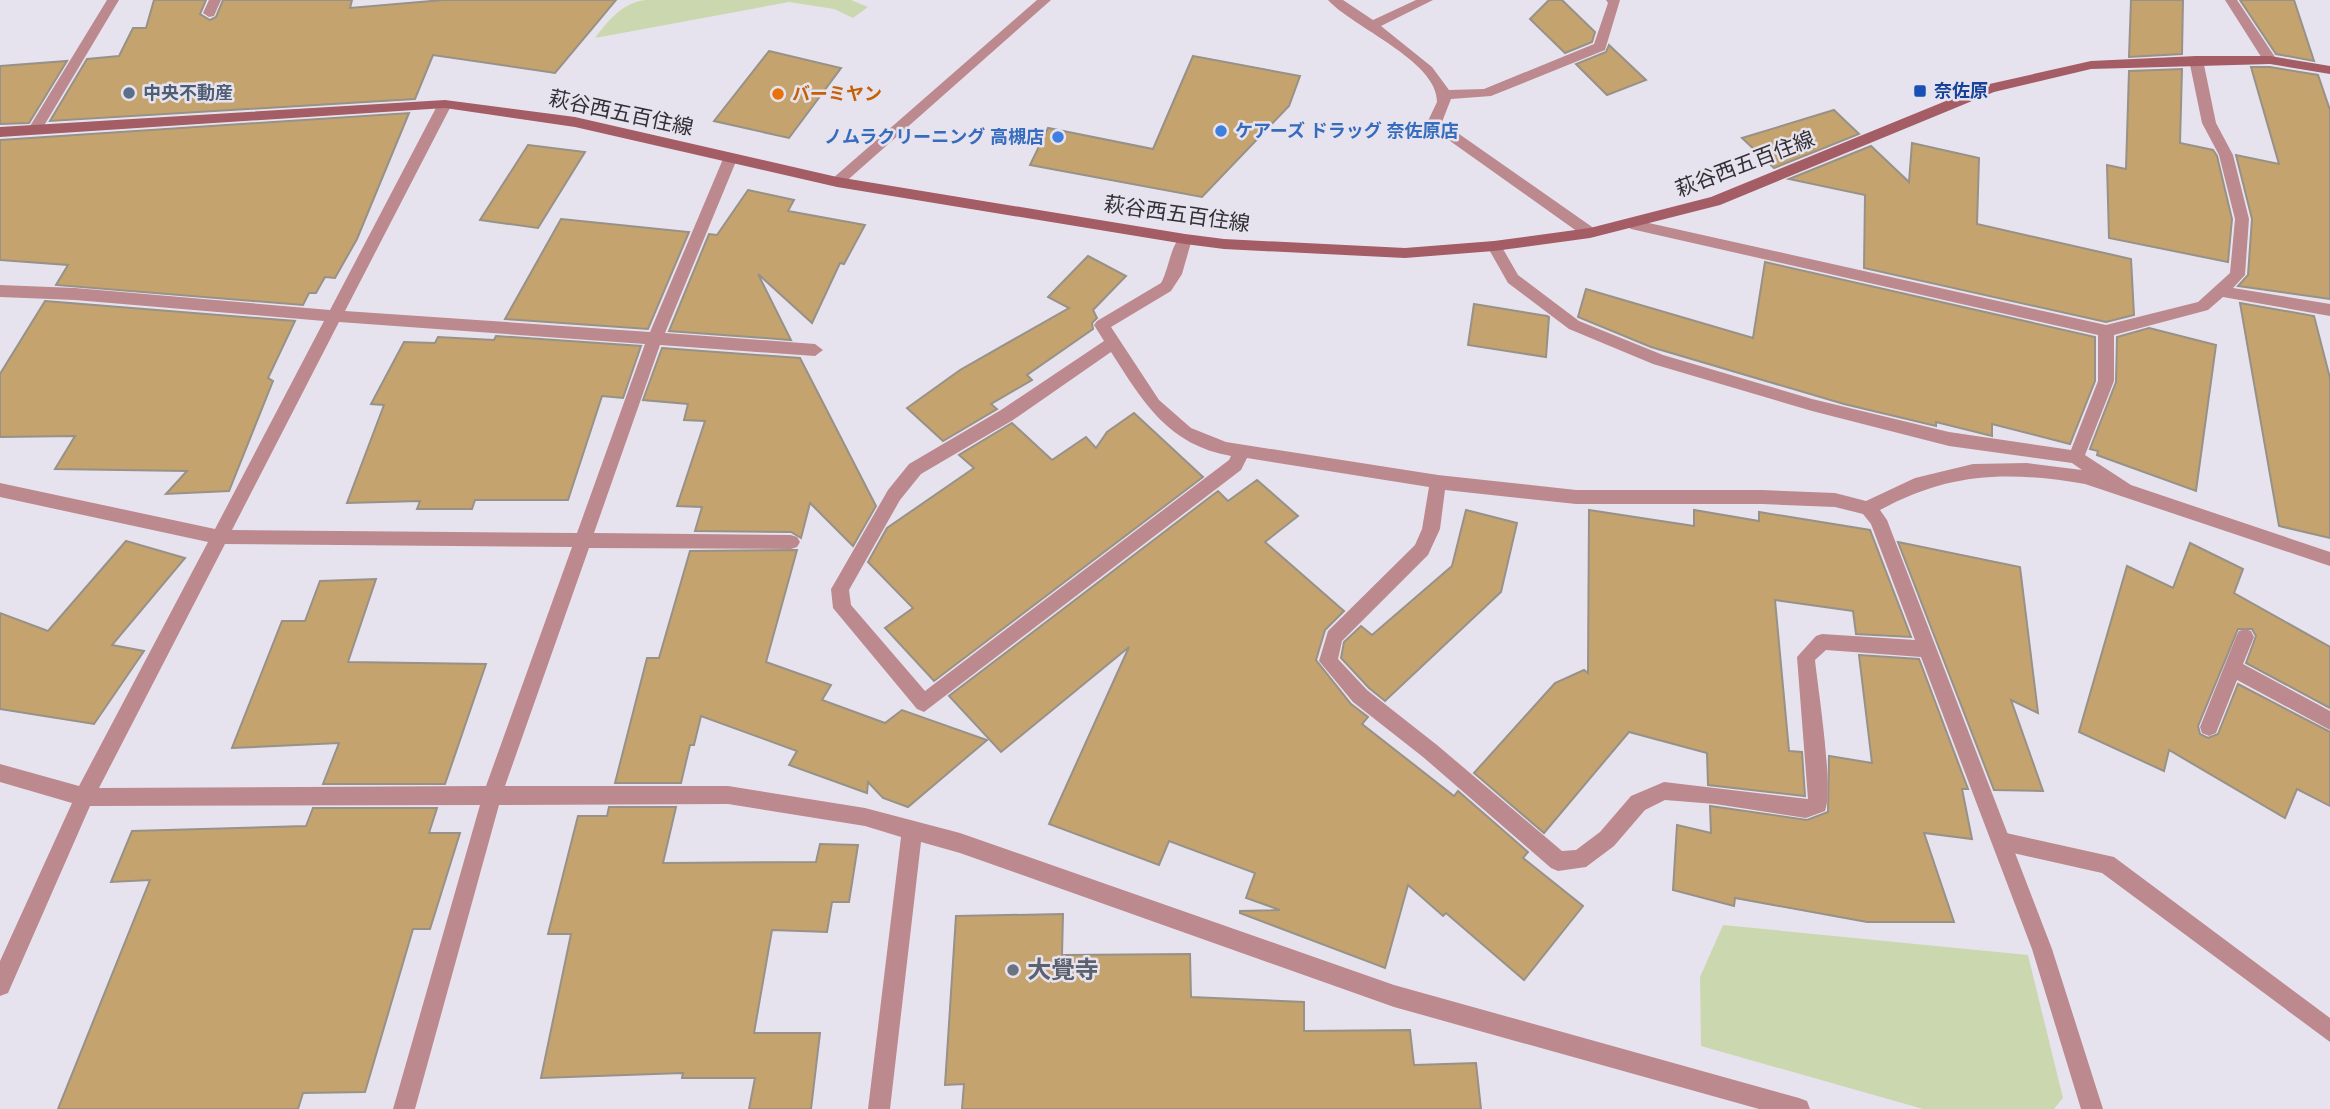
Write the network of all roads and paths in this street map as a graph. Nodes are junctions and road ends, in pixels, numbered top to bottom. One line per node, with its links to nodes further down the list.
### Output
1 (113, 0): 13 (street)
2 (1045, 0): 16 (street)
3 (1334, 0): 7 (street)
4 (1427, 0): 7 (street)
5 (1612, 0): 11 (street)
6 (2231, 0): 9 (street)
7 (1372, 25): 11 (street)
8 (2196, 60): 9 (main road, 萩谷西五百住線); 17 (main road, 萩谷西五百住線); 22 (street)
9 (2270, 60): 10 (main road, 萩谷西五百住線)
10 (2330, 70)
11 (1444, 95): 18 (street)
12 (445, 104): 13 (main road, 萩谷西五百住線); 15 (main road, 萩谷西五百住線); 24 (street)
13 (34, 131): 14 (main road, 萩谷西五百住線)
14 (0, 132)
15 (730, 159): 16 (main road, 萩谷西五百住線); 26 (street)
16 (837, 182): 19 (main road, 萩谷西五百住線)
17 (1631, 224): 18 (main road, 萩谷西五百住線); 25 (street)
18 (1590, 233): 20 (main road, 萩谷西五百住線)
19 (1185, 239): 20 (main road, 萩谷西五百住線); 27 (street)
20 (1494, 246): 30 (street)
21 (0, 291): 24 (street)
22 (2220, 291): 23 (street); 25 (street)
23 (2330, 310)
24 (334, 316): 26 (street); 35 (street)
25 (2106, 331): 30 (street)
26 (655, 338): 28 (street); 36 (street)
27 (1113, 343): 29 (street); 29 (street)
28 (815, 349)
29 (1242, 451): 31 (street)
30 (2076, 457): 33 (street)
31 (1438, 482): 34 (street); 40 (street)
32 (0, 490): 35 (street)
33 (2126, 491): 34 (street); 38 (street)
34 (1868, 508): 40 (street)
35 (219, 537): 36 (street); 46 (street)
36 (585, 539): 37 (street); 45 (street)
37 (791, 542)
38 (2330, 559)
39 (2245, 638): 41 (street)
40 (1926, 649): 48 (street)
41 (2233, 667): 42 (street); 43 (street)
42 (2330, 721)
43 (2209, 727)
44 (0, 773): 46 (street)
45 (492, 796): 46 (street); 47 (street); 51 (street)
46 (84, 797): 49 (street)
47 (912, 831): 52 (street); 53 (street)
48 (2002, 842): 50 (street); 54 (street)
49 (0, 985)
50 (2330, 1031)
51 (404, 1109)
52 (879, 1109)
53 (1799, 1109)
54 (2092, 1109)

